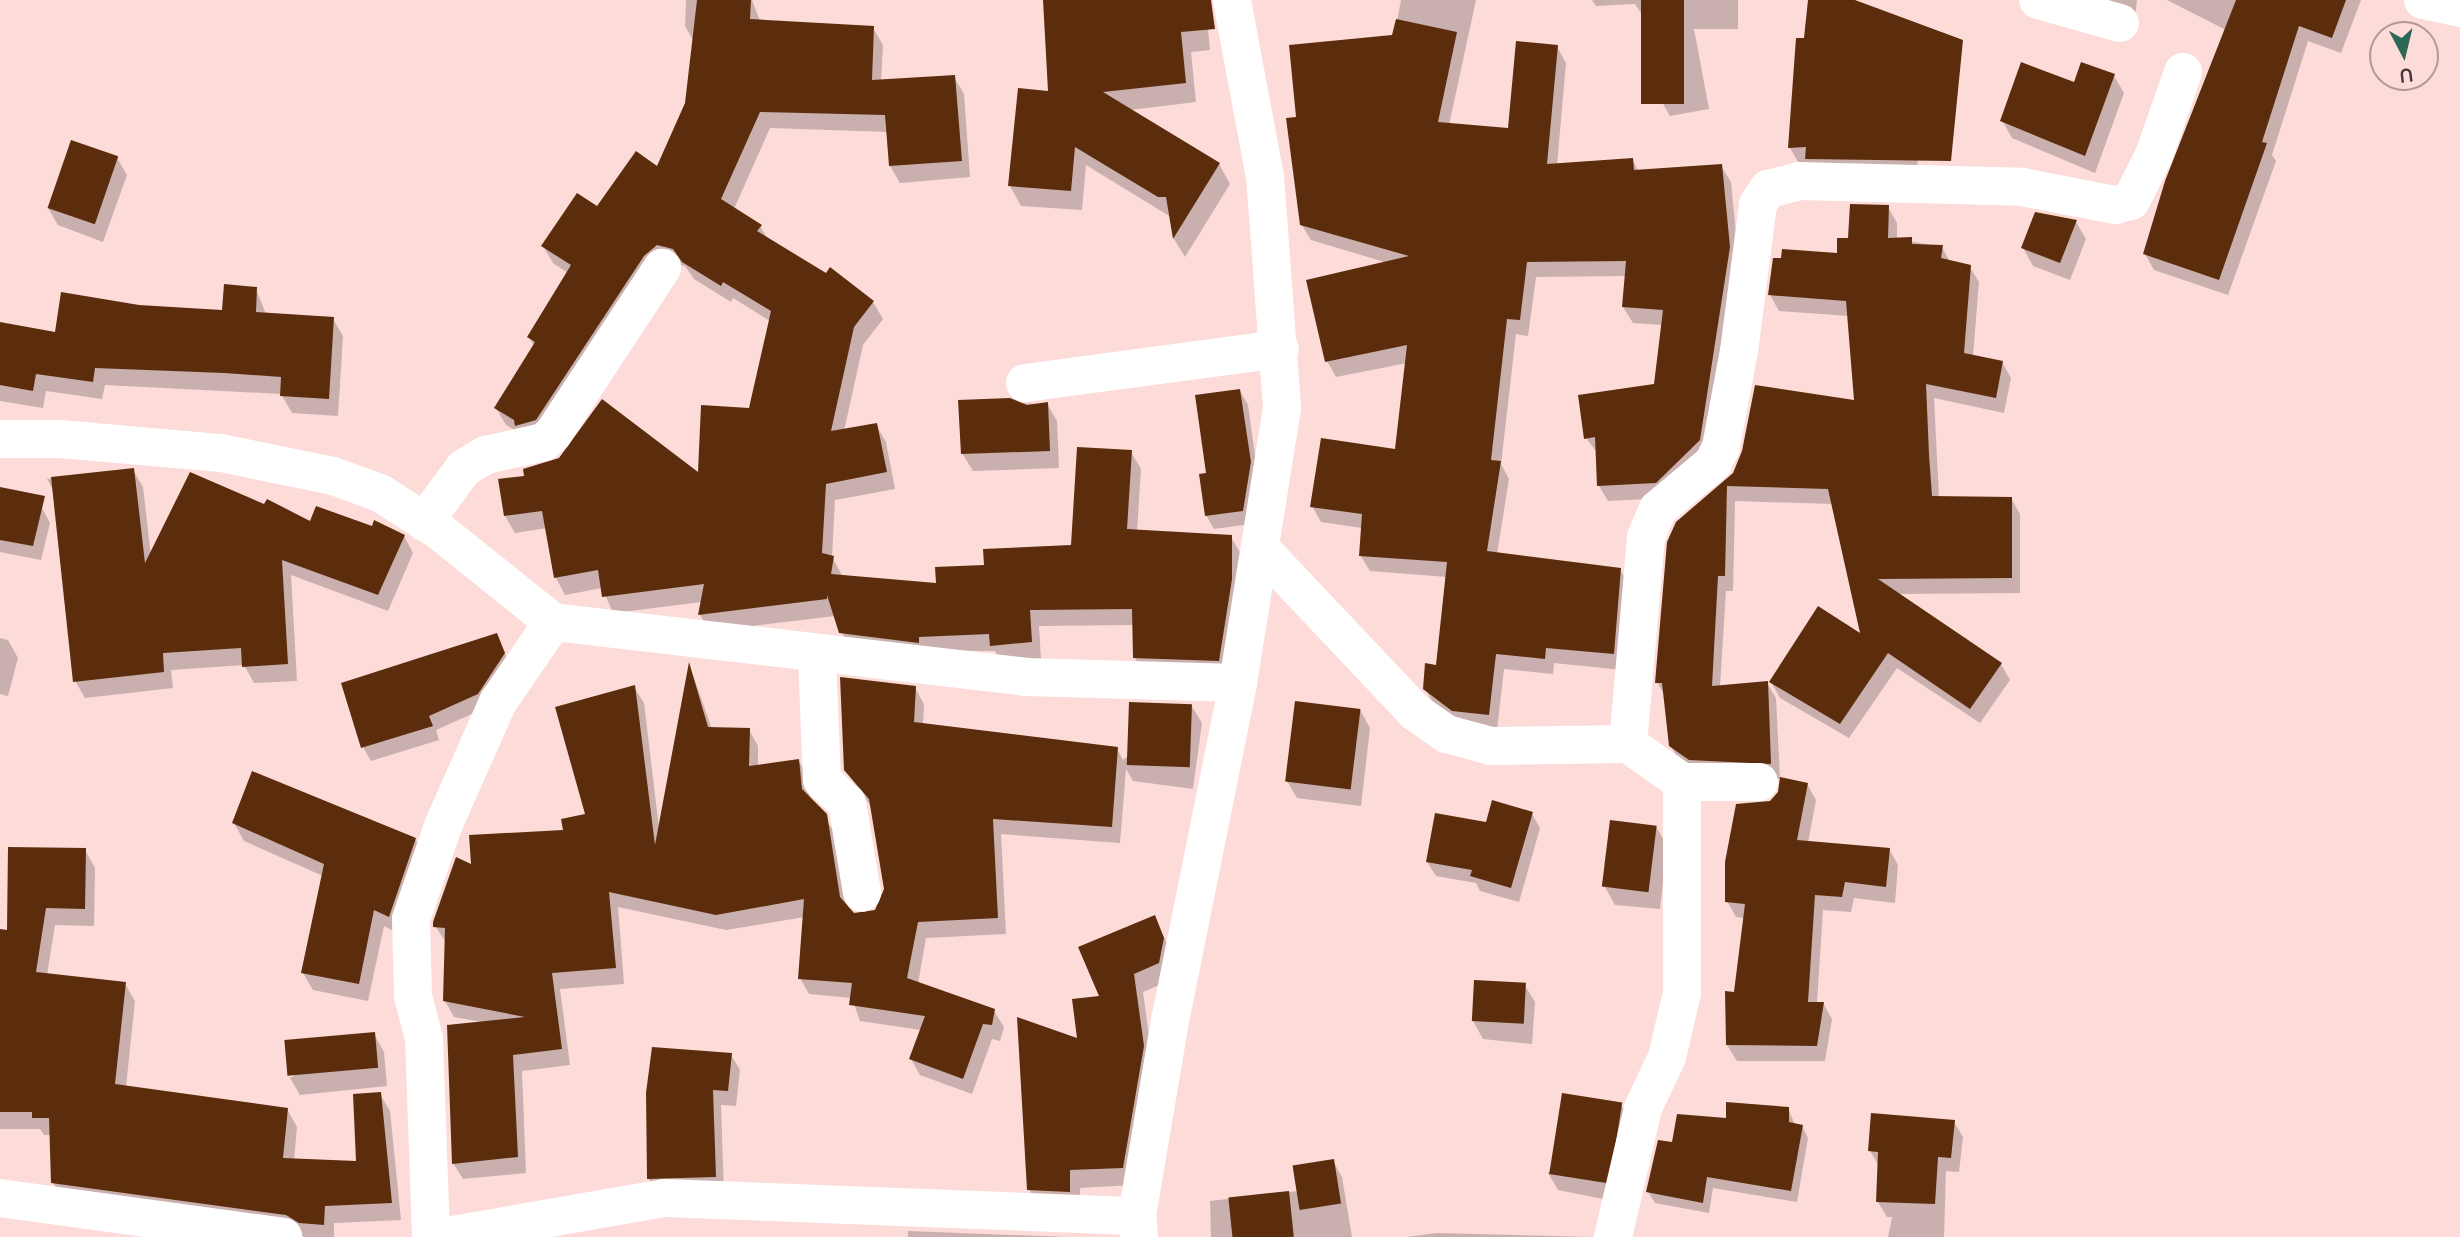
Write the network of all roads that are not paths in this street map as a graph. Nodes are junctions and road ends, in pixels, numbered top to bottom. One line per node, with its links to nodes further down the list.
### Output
1 (1232, 0): 8 (street)
2 (2038, 0): 5 (street)
3 (2423, 0): 4 (street)
4 (2460, 8)
5 (2120, 23)
6 (2183, 72): 16 (street)
7 (662, 268): 11 (street)
8 (1280, 349): 9 (street); 12 (street)
9 (1026, 383)
10 (0, 439): 11 (street)
11 (424, 522): 13 (street)
12 (1262, 550): 15 (street); 16 (street)
13 (553, 622): 14 (street); 23 (street)
14 (817, 656): 15 (street); 19 (street)
15 (1238, 683): 21 (street)
16 (1628, 744): 17 (street)
17 (1682, 782): 18 (street); 25 (street)
18 (1759, 782)
19 (862, 893)
20 (0, 1198): 22 (street)
21 (1138, 1226): 24 (street)
22 (283, 1237)
23 (432, 1237)
24 (441, 1237)
25 (1613, 1237)

